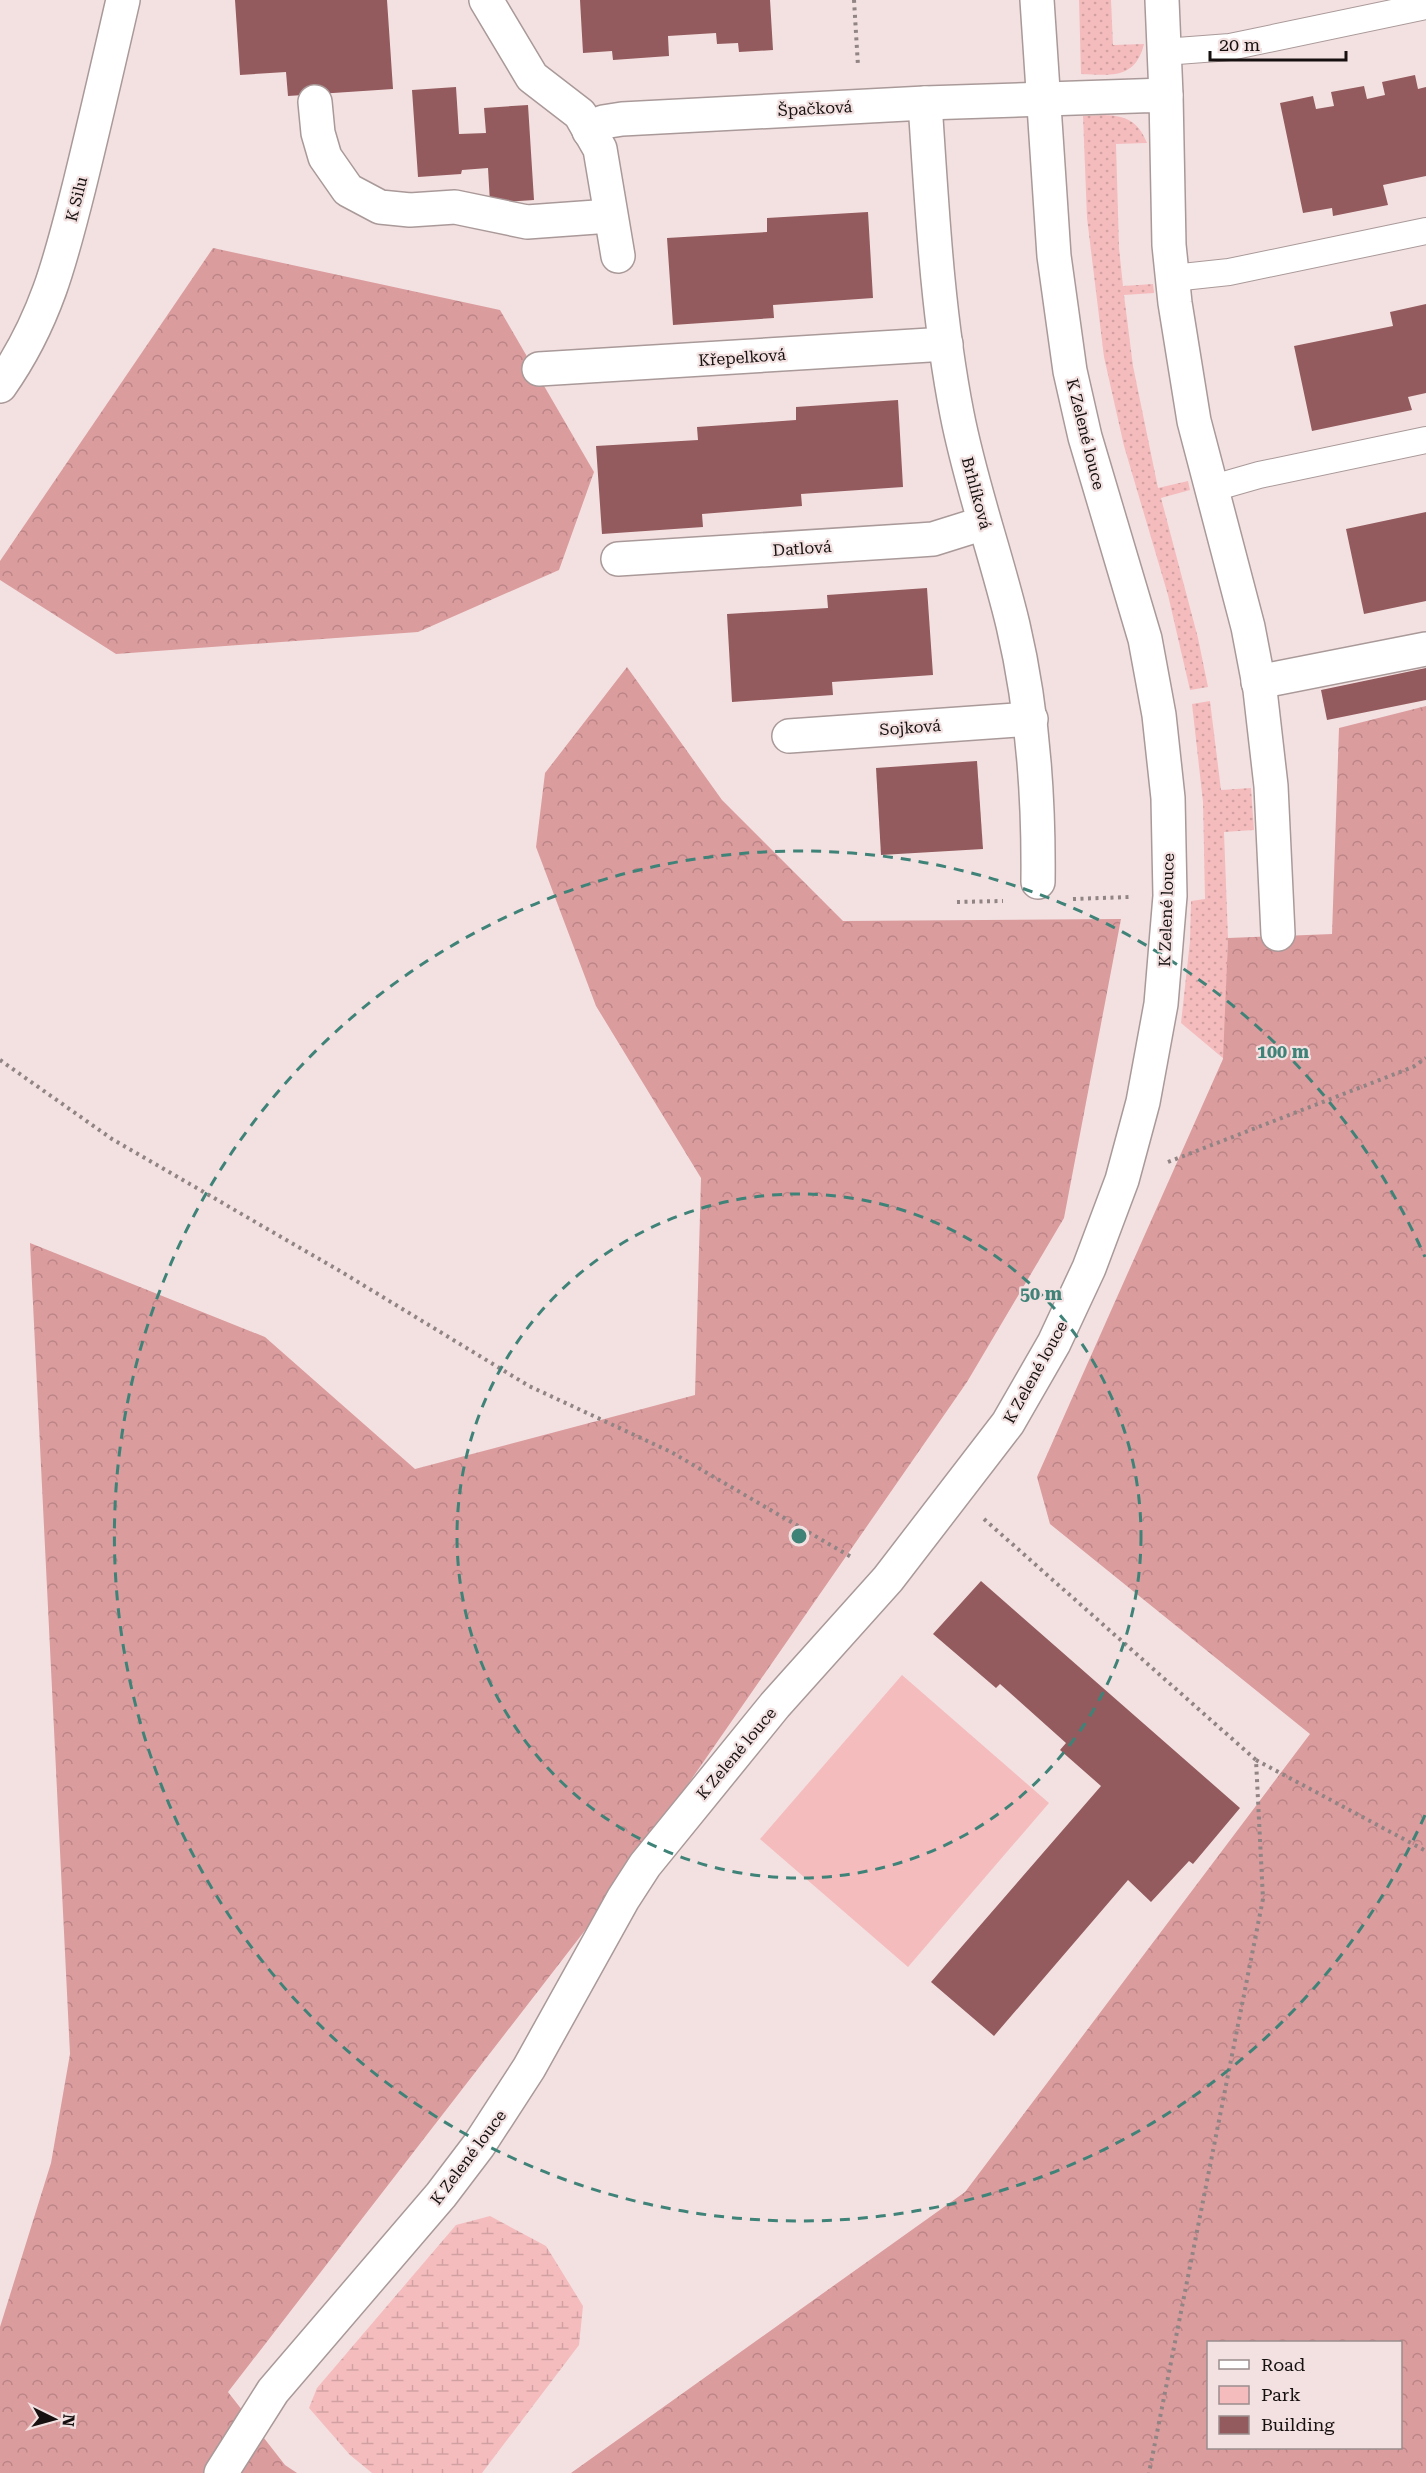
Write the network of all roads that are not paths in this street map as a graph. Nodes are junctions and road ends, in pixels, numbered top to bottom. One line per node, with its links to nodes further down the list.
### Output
1 (123, 0): 18 (street, K Silu)
2 (486, 0): 11 (street)
3 (1037, 0): 8 (street, K Zelené louce)
4 (1162, 0): 6 (street)
5 (1426, 6): 6 (lane)
6 (1164, 52): 7 (street)
7 (1166, 95): 8 (street, Špačková); 15 (street)
8 (1044, 99): 10 (street, Špačková); 29 (street, K Zelené louce)
9 (315, 102): 12 (street)
10 (925, 103): 11 (street, Špačková); 16 (street, Brhlíková)
11 (589, 131): 12 (street)
12 (610, 216): 14 (street)
13 (1426, 231): 15 (lane)
14 (618, 256)
15 (1173, 278): 20 (street)
16 (946, 344): 17 (street, Křepelková); 21 (street, Brhlíková)
17 (539, 369)
18 (0, 386)
19 (1426, 440): 20 (lane)
20 (1210, 489): 24 (street)
21 (984, 523): 22 (street, Datlová); 25 (street, Brhlíková)
22 (618, 559)
23 (1426, 650): 24 (street)
24 (1258, 682): 28 (street)
25 (1031, 719): 26 (street, Sojková); 27 (street, Brhlíková)
26 (789, 736)
27 (1038, 882)
28 (1278, 934)
29 (221, 2473)

